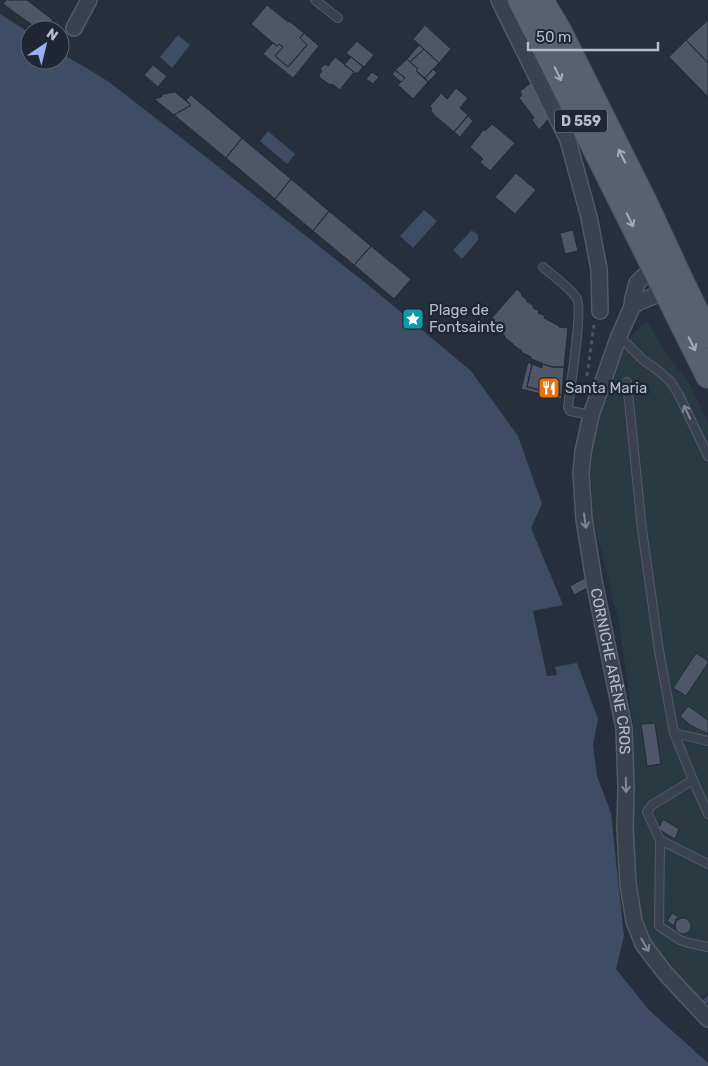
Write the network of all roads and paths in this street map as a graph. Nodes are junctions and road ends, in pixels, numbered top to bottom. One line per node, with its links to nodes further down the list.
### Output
1 (89, 0): 7 (street)
2 (315, 0): 6 (lane)
3 (499, 0): 12 (street)
4 (520, 0): 9 (main road, D 559, one-way to 9)
5 (542, 0): 9 (main road, D 559, one-way to 5)
6 (338, 18)
7 (74, 28)
8 (543, 267): 17 (lane)
9 (664, 267): 10 (main road, D 559); 11 (street, CORNICHE ARÈNE CROS)
10 (674, 288): 11 (street); 13 (main road, D 559); 15 (main road, D 559, one-way to 15)
11 (632, 307): 14 (street, CORNICHE ARÈNE CROS)
12 (600, 311): 17 (path)
13 (708, 335)
14 (619, 336): 17 (street, CORNICHE ARÈNE CROS); 18 (lane, one-way to 14)
15 (708, 376)
16 (627, 382): 19 (lane)
17 (592, 410): 26 (street, CORNICHE ARÈNE CROS, one-way to 26)
18 (708, 456)
19 (674, 733): 20 (lane); 21 (lane)
20 (708, 741)
21 (693, 780): 22 (lane); 23 (lane)
22 (708, 814)
23 (660, 840): 24 (lane); 25 (lane)
24 (708, 864)
25 (708, 947)
26 (708, 1019)

